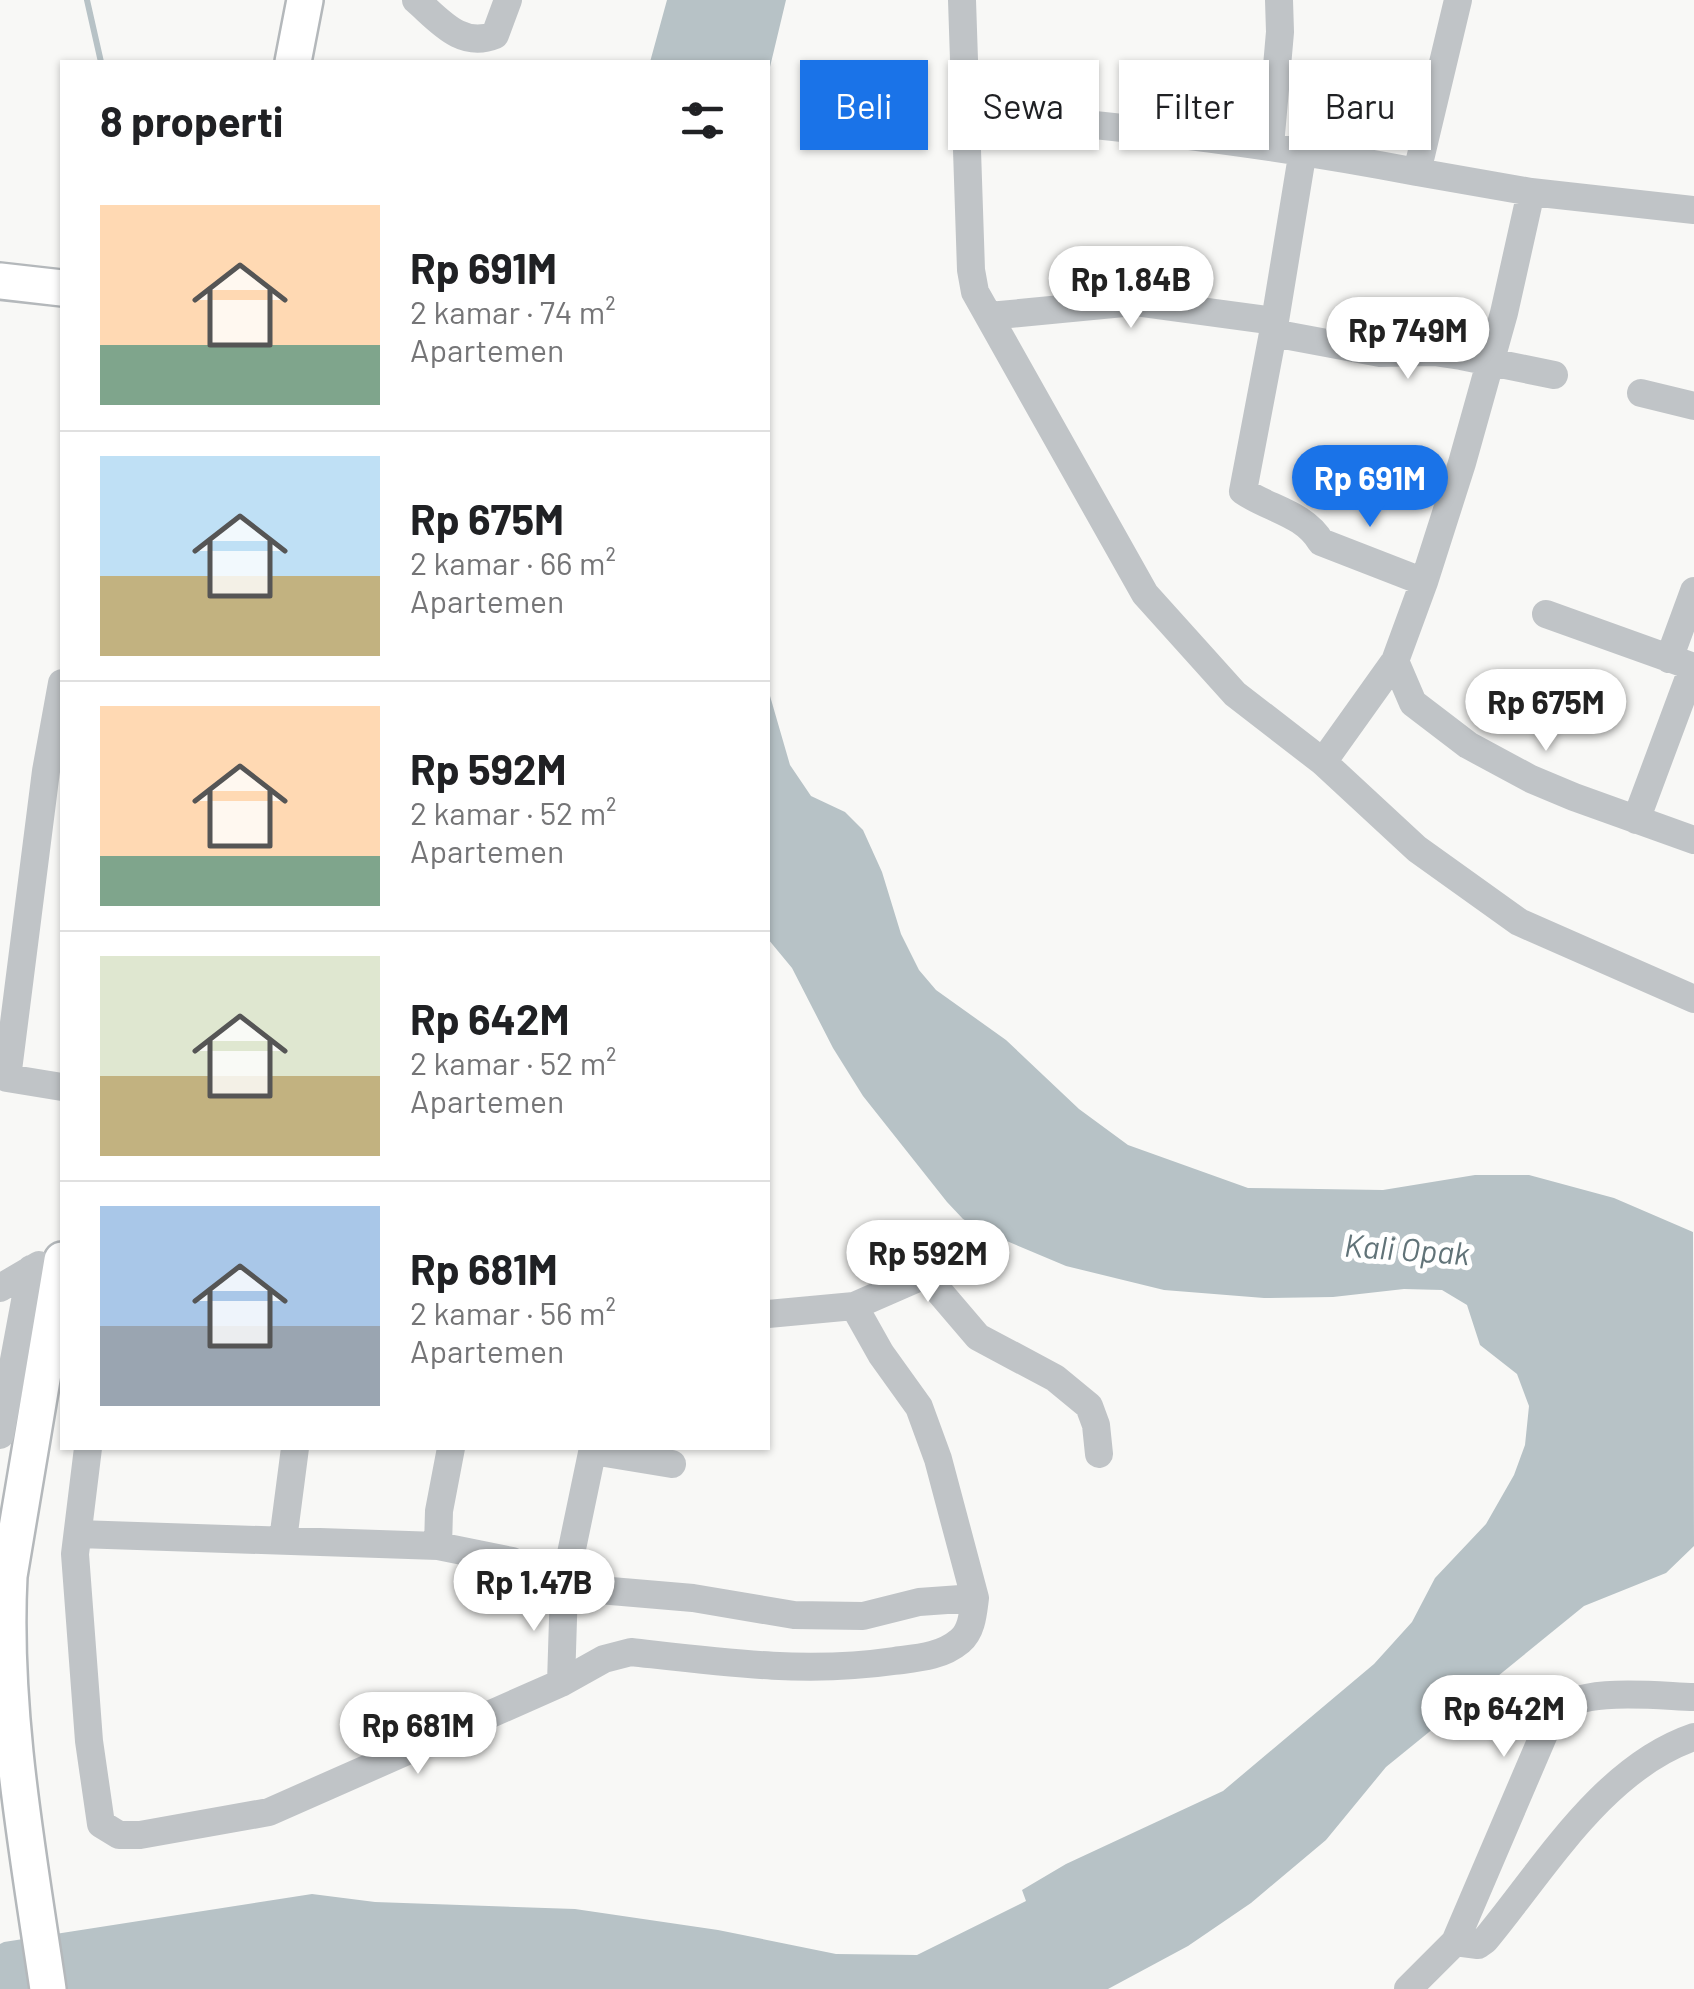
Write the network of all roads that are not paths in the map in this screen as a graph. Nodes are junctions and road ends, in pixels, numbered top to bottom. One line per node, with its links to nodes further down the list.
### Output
1 (305, 0): 7 (main road)
2 (416, 0): 3 (street)
3 (508, 0)
4 (962, 0): 8 (street)
5 (1279, 0): 10 (street)
6 (1458, 0): 14 (street)
7 (292, 60)
8 (963, 60)
9 (1099, 124): 10 (street)
10 (1270, 146): 11 (street)
11 (1289, 148)
12 (965, 150): 19 (street)
13 (1303, 150): 14 (street); 20 (street)
14 (1417, 172): 15 (street)
15 (1531, 192): 16 (street); 21 (street)
16 (1694, 210)
17 (0, 281): 18 (main road)
18 (60, 288)
19 (989, 316): 20 (street); 31 (street)
20 (1274, 327): 21 (street); 25 (street)
21 (1489, 361): 22 (street); 25 (street)
22 (1554, 375)
23 (1641, 393): 24 (street)
24 (1694, 406)
25 (1424, 582): 28 (street)
26 (1694, 591): 29 (street)
27 (1546, 614): 29 (street)
28 (1394, 661): 31 (street); 32 (street)
29 (1685, 664): 32 (street)
30 (60, 693): 35 (street)
31 (1324, 762): 34 (street)
32 (1636, 820): 33 (street)
33 (1694, 840)
34 (1694, 998)
35 (60, 1087)
36 (954, 1240): 38 (street)
37 (52, 1261): 39 (street); 42 (main road); 43 (street)
38 (924, 1276): 40 (street); 50 (street)
39 (0, 1288)
40 (854, 1306): 41 (street); 56 (street)
41 (770, 1314)
42 (56, 1341): 61 (main road)
43 (3, 1397): 44 (street)
44 (0, 1435)
45 (88, 1450): 52 (street)
46 (294, 1450): 53 (street)
47 (451, 1450): 54 (street)
48 (593, 1450): 55 (street)
49 (598, 1450): 51 (street)
50 (1099, 1454)
51 (672, 1464)
52 (78, 1534): 53 (street); 57 (street)
53 (283, 1540): 54 (street)
54 (438, 1546): 55 (street)
55 (564, 1586): 56 (street); 57 (street)
56 (974, 1598): 57 (street)
57 (561, 1683)
58 (1694, 1696): 60 (street)
59 (1694, 1737): 60 (street)
60 (1456, 1942): 62 (street)
61 (48, 1989)
62 (1408, 1989)

